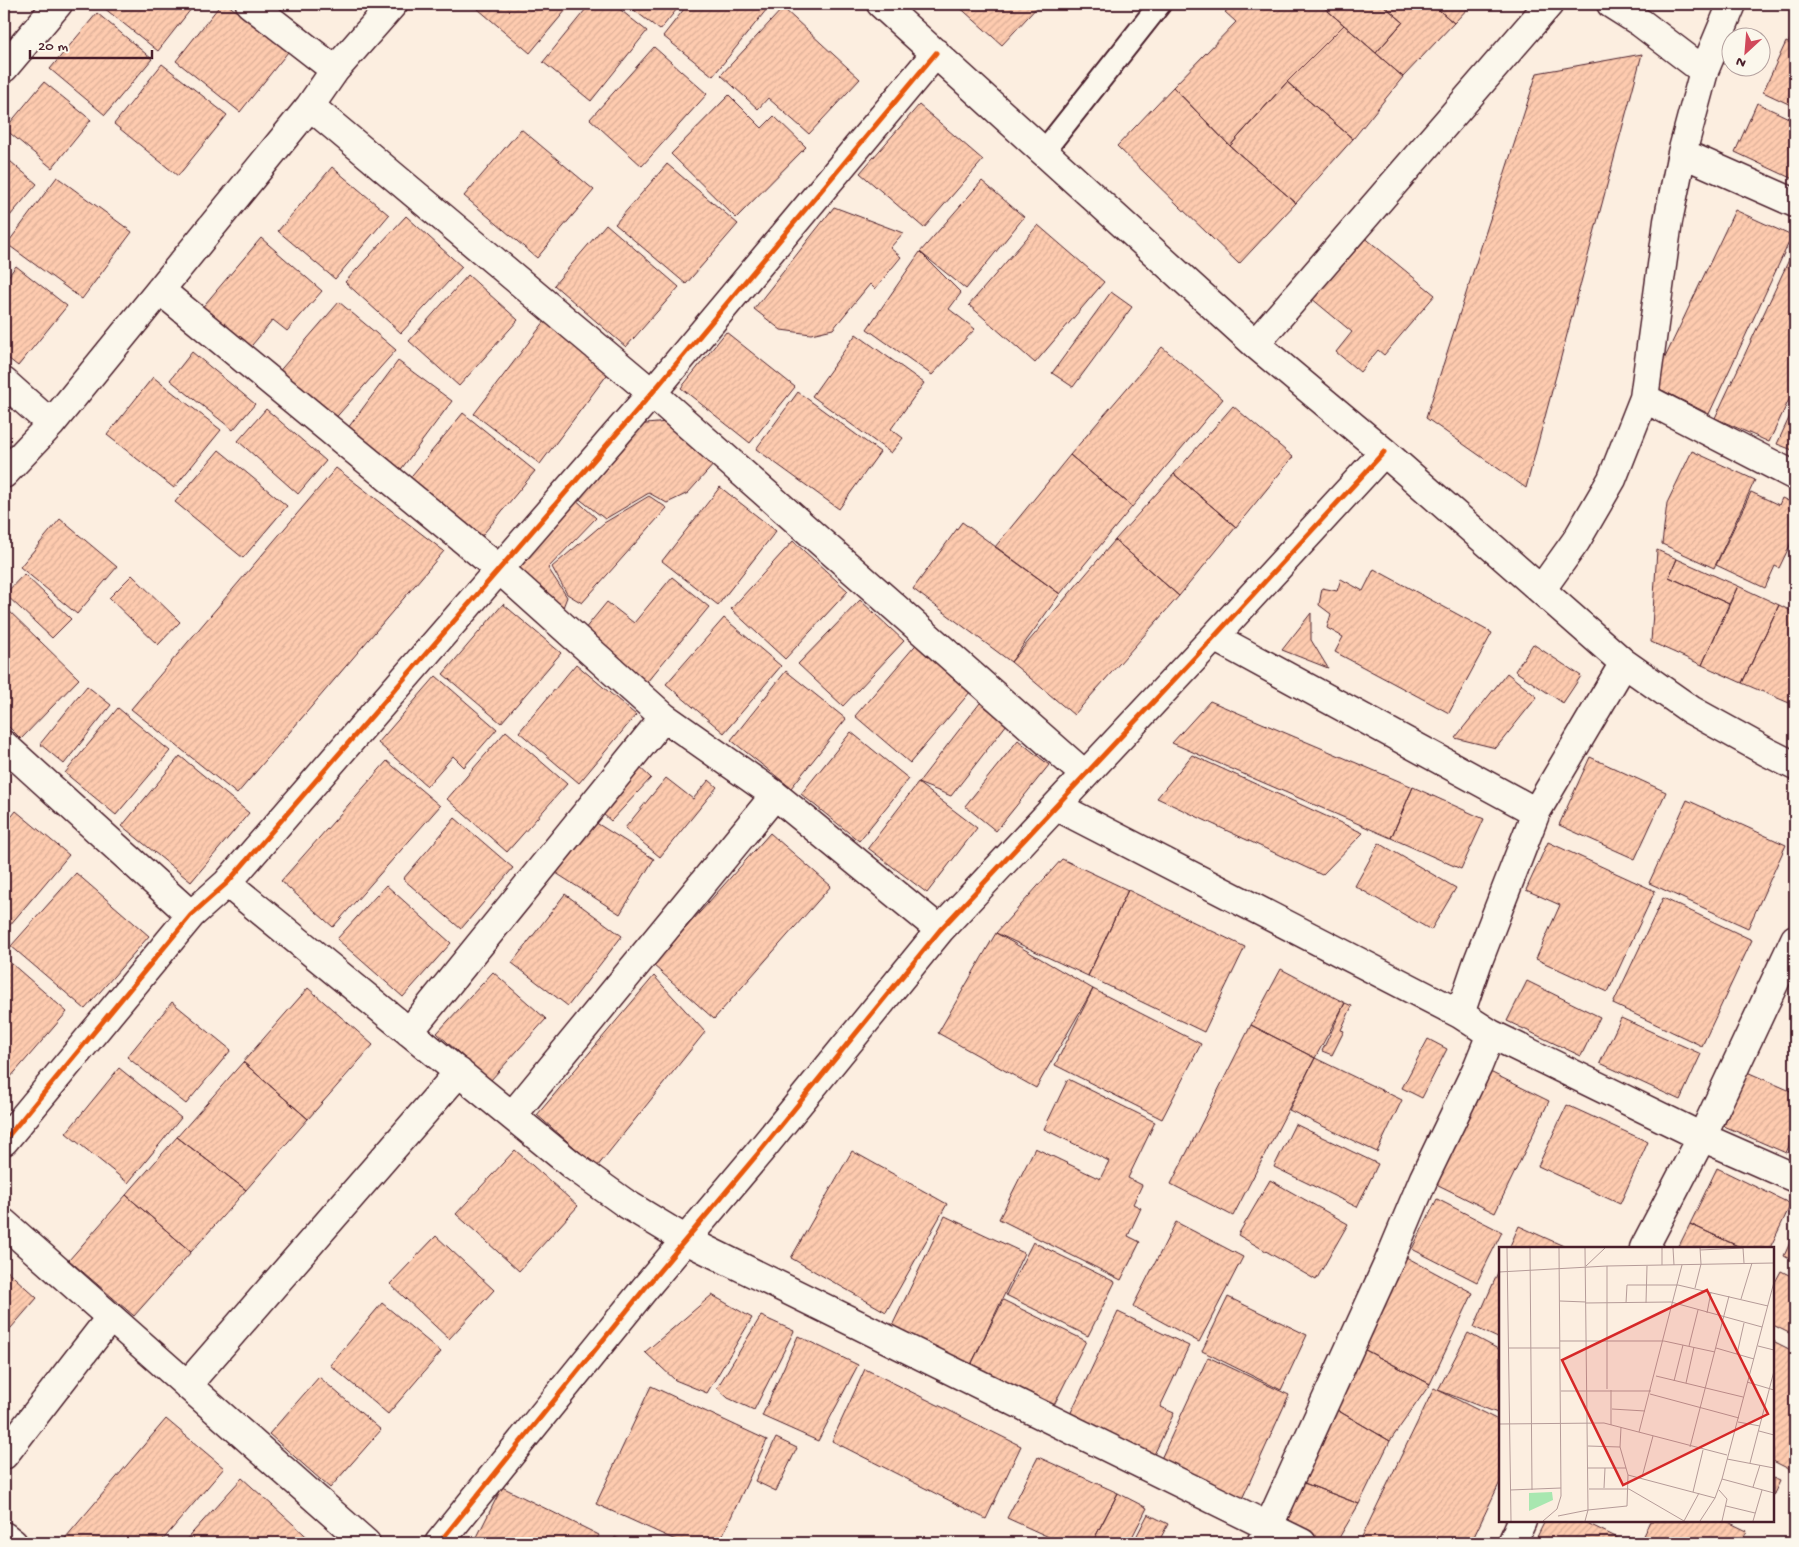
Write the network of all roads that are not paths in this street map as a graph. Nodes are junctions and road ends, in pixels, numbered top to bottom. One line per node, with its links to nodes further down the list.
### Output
1 (58, 4): 10 (street)
2 (250, 4): 11 (street)
3 (393, 4): 11 (street)
4 (882, 4): 9 (street)
5 (1160, 4): 14 (lane)
6 (1550, 4): 18 (street)
7 (1611, 4): 12 (street)
8 (1732, 4): 12 (street)
9 (936, 53): 14 (street); 20 (street)
10 (4, 68)
11 (335, 70): 13 (street)
12 (1704, 71): 15 (street)
13 (310, 106): 17 (street); 20 (street)
14 (1044, 151): 18 (street)
15 (1682, 152): 16 (street); 21 (street)
16 (1795, 203)
17 (160, 290): 22 (street); 26 (street)
18 (1255, 344): 23 (street)
19 (4, 382): 22 (street)
20 (652, 393): 26 (street); 33 (street)
21 (1644, 398): 25 (street); 27 (street)
22 (51, 424): 24 (street)
23 (1384, 452): 27 (street); 28 (street)
24 (4, 474)
25 (1795, 476)
26 (499, 570): 30 (street); 37 (street)
27 (1541, 590): 29 (street)
28 (1214, 637): 33 (street); 36 (street)
29 (1624, 663): 32 (street); 36 (street)
30 (664, 717): 34 (street); 42 (street)
31 (7, 756): 38 (street)
32 (1795, 766)
33 (1084, 774): 35 (street)
34 (774, 795): 39 (street); 45 (street)
35 (1056, 806): 39 (street); 41 (street)
36 (1536, 812): 41 (street)
37 (227, 883): 38 (street); 42 (street)
38 (192, 914): 47 (street)
39 (940, 930): 50 (street)
40 (1795, 939): 46 (street)
41 (1460, 1014): 43 (street)
42 (409, 1032): 44 (street)
43 (1491, 1034): 46 (street); 57 (street)
44 (458, 1072): 45 (street); 53 (street)
45 (512, 1116): 50 (street)
46 (1702, 1137): 48 (street); 51 (street)
47 (4, 1141)
48 (1795, 1178)
49 (4, 1223): 52 (street)
50 (686, 1240): 57 (street); 60 (street)
51 (1645, 1247)
52 (110, 1318): 53 (street); 54 (street)
53 (187, 1385): 59 (street)
54 (4, 1455)
55 (1522, 1522): 62 (street)
56 (4, 1536): 58 (street)
57 (1265, 1536): 61 (street)
58 (13, 1543)
59 (366, 1543)
60 (439, 1543)
61 (1302, 1543)
62 (1512, 1543)

